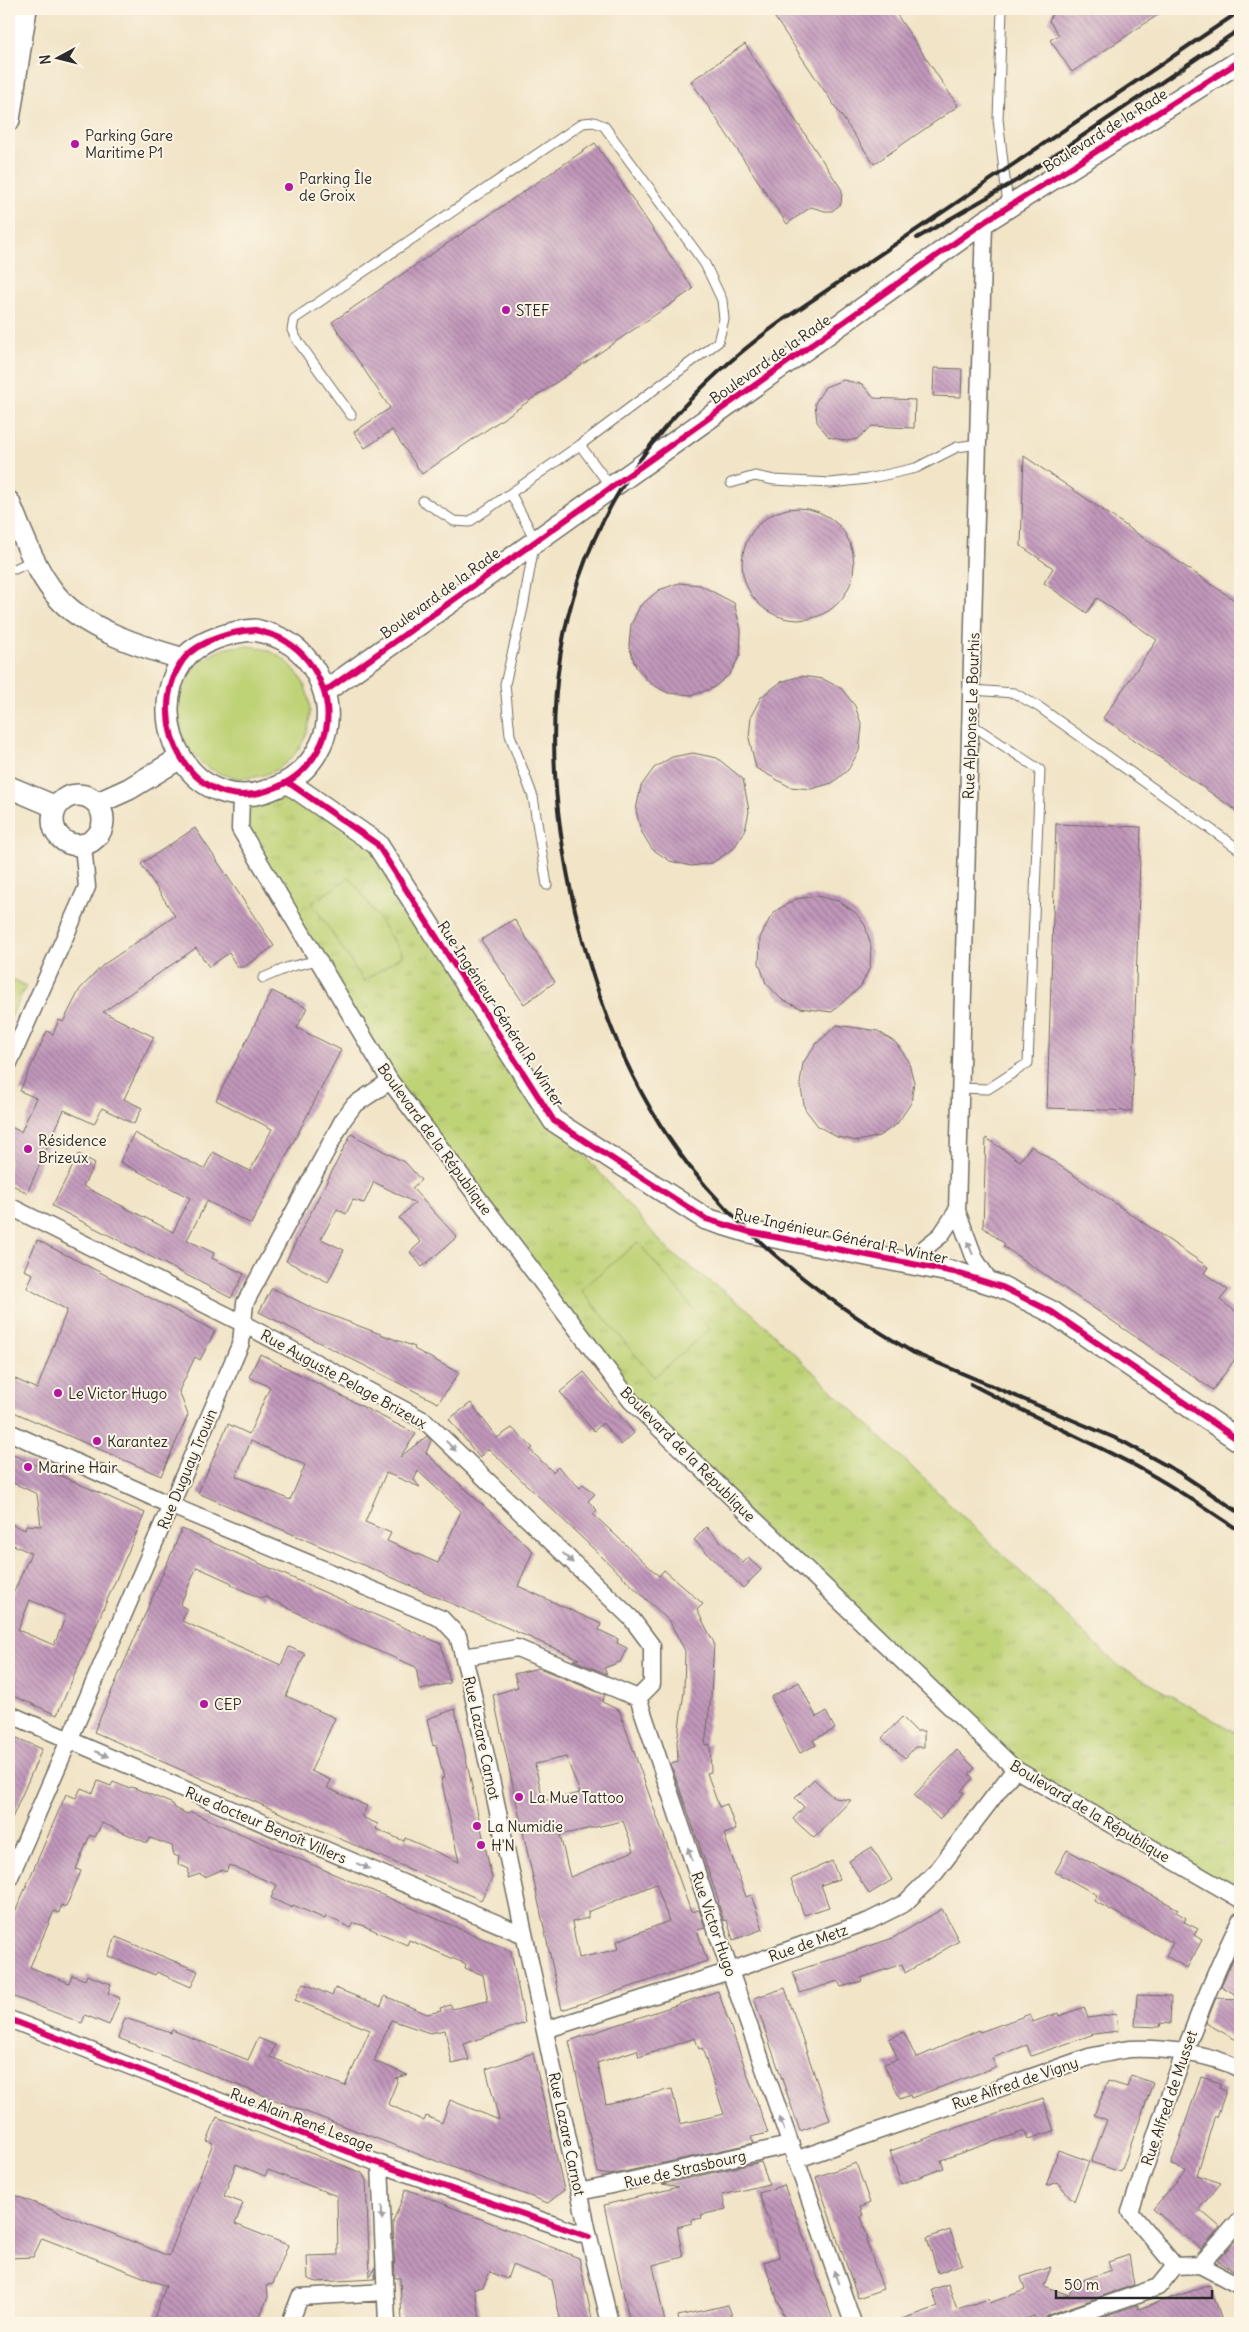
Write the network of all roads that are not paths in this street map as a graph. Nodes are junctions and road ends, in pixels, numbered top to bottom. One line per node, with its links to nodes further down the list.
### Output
1 (26, 9): 4 (street)
2 (1002, 9): 5 (lane)
3 (1240, 60): 5 (street, Boulevard de la Rade)
4 (9, 120)
5 (1008, 206): 6 (street, Boulevard de la Rade)
6 (984, 222): 8 (street, Rue Alphonse Le Bourhis); 11 (street, Boulevard de la Rade)
7 (351, 415): 9 (lane)
8 (978, 444): 10 (lane); 19 (street, Rue Alphonse Le Bourhis)
9 (580, 445): 11 (lane); 12 (lane)
10 (731, 483)
11 (611, 487): 15 (street, Boulevard de la Rade)
12 (512, 494): 13 (lane); 15 (lane)
13 (423, 501)
14 (9, 502): 16 (street)
15 (535, 540): 20 (street, Boulevard de la Rade); 30 (lane)
16 (34, 560): 17 (lane); 18 (street)
17 (14, 570)
18 (184, 659): 20 (street); 22 (street)
19 (972, 690): 21 (street, Rue Alphonse Le Bourhis); 29 (lane)
20 (324, 692): 23 (street)
21 (971, 724): 35 (street, Rue Alphonse Le Bourhis); 35 (lane)
22 (180, 758): 25 (street); 26 (street)
23 (289, 783): 25 (street); 38 (street, Rue Ingénieur Général R. Winter)
24 (9, 787): 27 (street)
25 (241, 797): 31 (street, Boulevard de la République)
26 (98, 803): 27 (street); 28 (street)
27 (56, 808): 28 (street)
28 (83, 845): 33 (street)
29 (1240, 850)
30 (547, 886)
31 (318, 960): 32 (lane); 34 (street, Boulevard de la République)
32 (264, 978)
33 (9, 1063)
34 (390, 1080): 40 (street, Rue Duguay Trouin); 48 (street, Boulevard de la République)
35 (961, 1088): 37 (street, Rue Alphonse Le Bourhis)
36 (9, 1206): 40 (street, Rue Auguste Pelage Brizeux)
37 (957, 1211): 38 (street); 39 (street, Rue Alphonse Le Bourhis, one-way to 37)
38 (906, 1263): 39 (street, Rue Ingénieur Général R. Winter)
39 (990, 1282): 42 (street, Rue Ingénieur Général R. Winter)
40 (244, 1324): 43 (street, Rue Duguay Trouin); 45 (street, Rue Auguste Pelage Brizeux, one-way to 45)
41 (9, 1432): 43 (street, Rue Lazare Carnot)
42 (1240, 1441)
43 (172, 1506): 44 (street, Rue Lazare Carnot); 47 (street, Rue Duguay Trouin)
44 (464, 1657): 45 (street); 53 (street, Rue Lazare Carnot)
45 (638, 1698): 54 (street, Rue Victor Hugo, one-way to 45)
46 (9, 1714): 47 (street, Rue docteur Benoît Villers)
47 (68, 1739): 49 (street, Rue Duguay Trouin); 53 (street, Rue docteur Benoît Villers, one-way to 53)
48 (1015, 1769): 51 (street, Boulevard de la République); 54 (street, Rue de Metz)
49 (14, 1852): 50 (street, Rue Duguay Trouin)
50 (9, 1879)
51 (1240, 1899)
52 (1240, 1921): 57 (street, Rue Alfred de Musset)
53 (524, 1936): 56 (street, Rue Lazare Carnot)
54 (730, 1972): 56 (street, Rue de Metz); 59 (street, Rue Victor Hugo, one-way to 54)
55 (9, 2019): 60 (street, Rue Alain René Lesage)
56 (545, 2030): 61 (street, Rue Lazare Carnot)
57 (1184, 2053): 58 (street, Rue Alfred de Vigny); 59 (street, Rue Alfred de Vigny); 65 (street, Rue Alfred de Musset)
58 (1240, 2069)
59 (792, 2152): 61 (street, Rue de Strasbourg); 71 (street, Rue Victor Hugo, one-way to 59)
60 (380, 2164): 63 (street, Rue Alain René Lesage); 67 (street, one-way to 67)
61 (580, 2192): 63 (street, Rue Lazare Carnot)
62 (1240, 2220): 64 (street)
63 (590, 2237): 70 (street, Rue Lazare Carnot)
64 (1200, 2265): 65 (street); 66 (street)
65 (1175, 2266): 72 (street)
66 (1240, 2286)
67 (386, 2292): 68 (street); 69 (street)
68 (290, 2323)
69 (387, 2323)
70 (610, 2323)
71 (852, 2323)
72 (1054, 2323)

